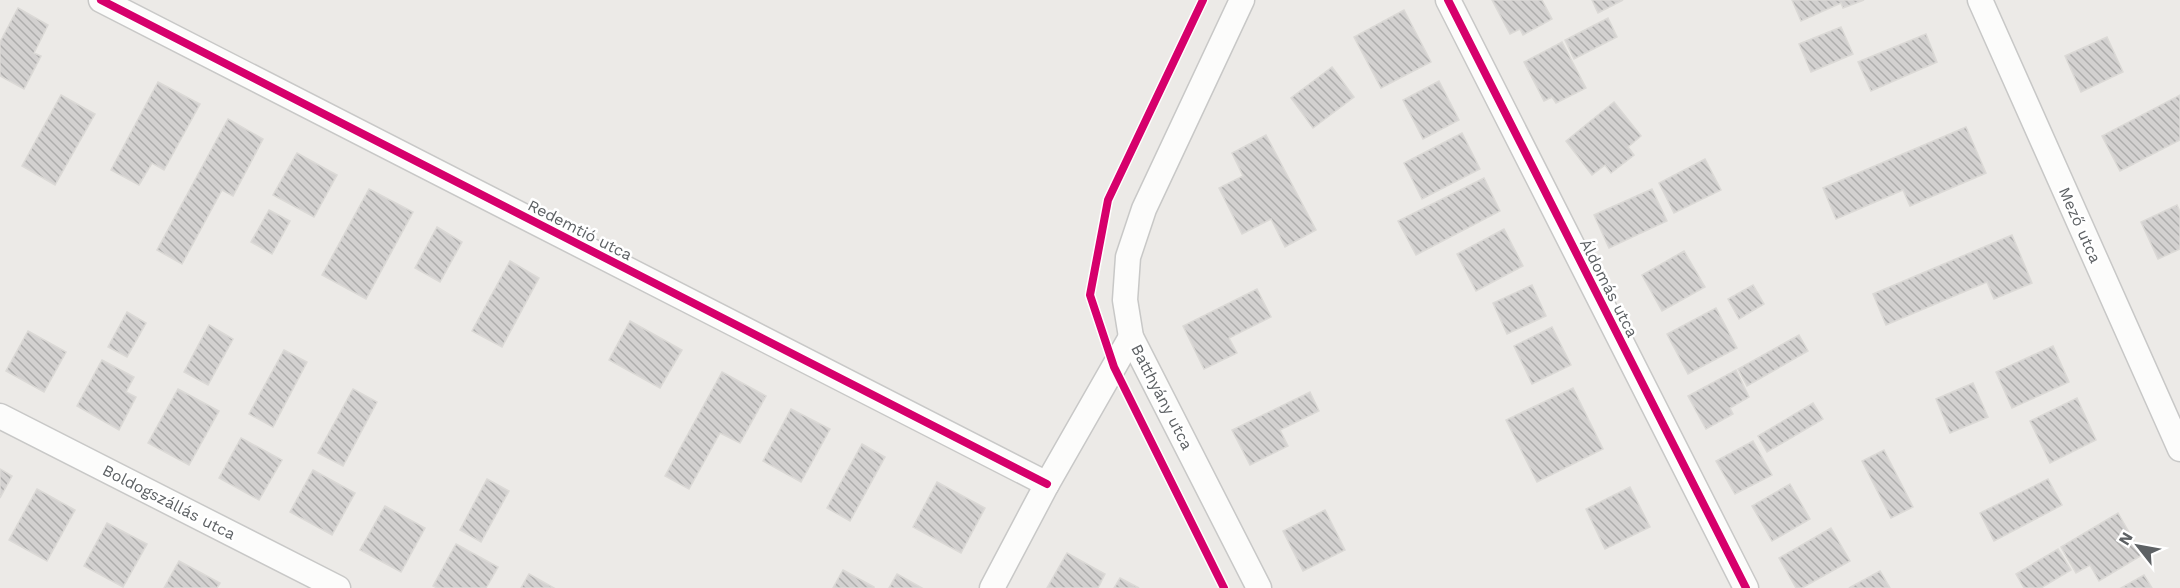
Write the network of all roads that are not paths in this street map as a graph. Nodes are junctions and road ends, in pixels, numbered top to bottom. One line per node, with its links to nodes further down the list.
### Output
1 (101, 0): 8 (street, Redemtió utca)
2 (1242, 0): 5 (street, Batthyány utca)
3 (1448, 0): 12 (street, Áldomás utca)
4 (1980, 0): 7 (street, Mező utca)
5 (1131, 337): 8 (street); 11 (street, Batthyány utca)
6 (0, 416): 9 (street, Boldogszállás utca)
7 (2180, 449)
8 (1047, 484): 10 (street)
9 (339, 588)
10 (992, 588)
11 (1259, 588)
12 (1746, 588)

